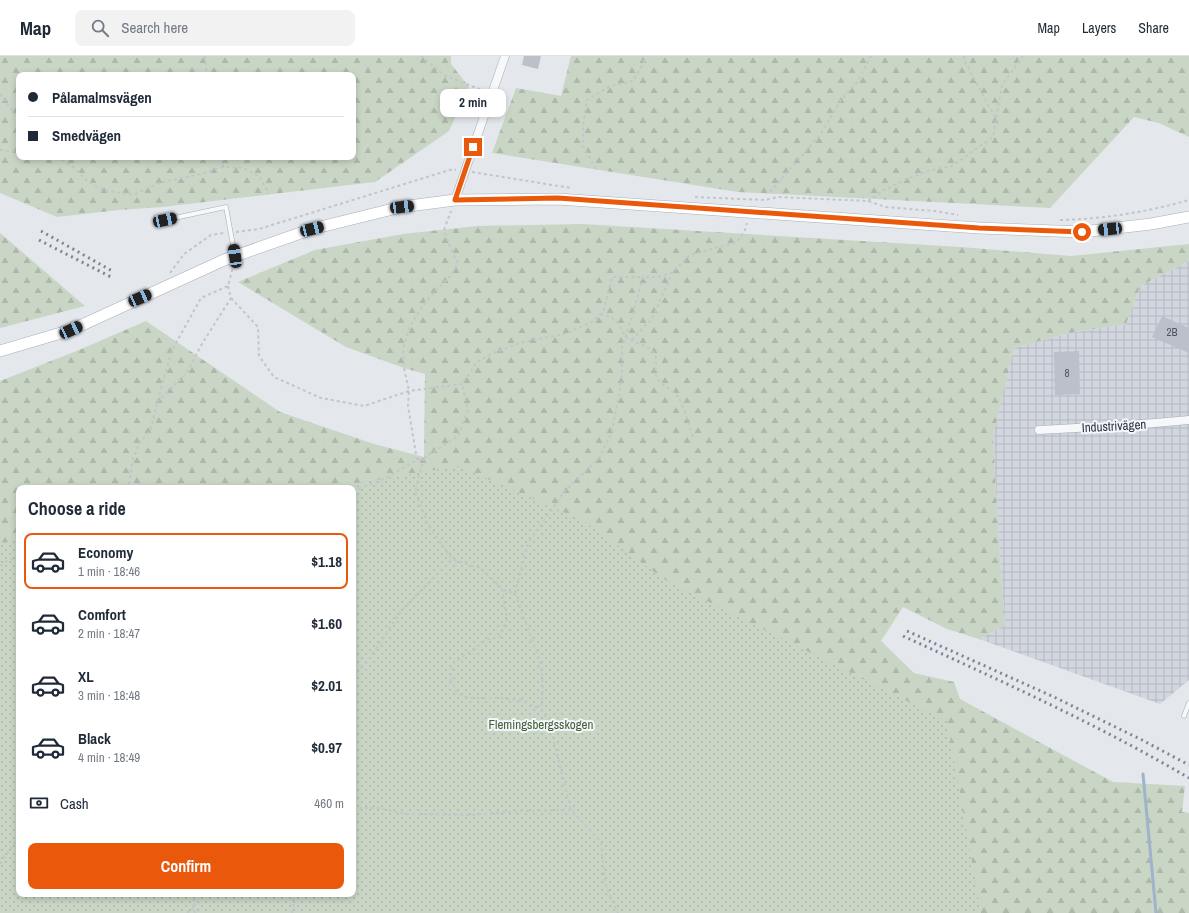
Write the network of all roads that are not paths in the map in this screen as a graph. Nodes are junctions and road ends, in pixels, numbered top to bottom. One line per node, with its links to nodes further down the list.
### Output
1 (505, 56): 2 (street)
2 (455, 200): 3 (street); 5 (street)
3 (1189, 217)
4 (165, 220): 5 (lane)
5 (235, 256): 6 (street)
6 (0, 351)
7 (1189, 420): 8 (street, Industrivägen)
8 (1039, 430)
9 (1189, 703): 10 (lane)
10 (1184, 716)

